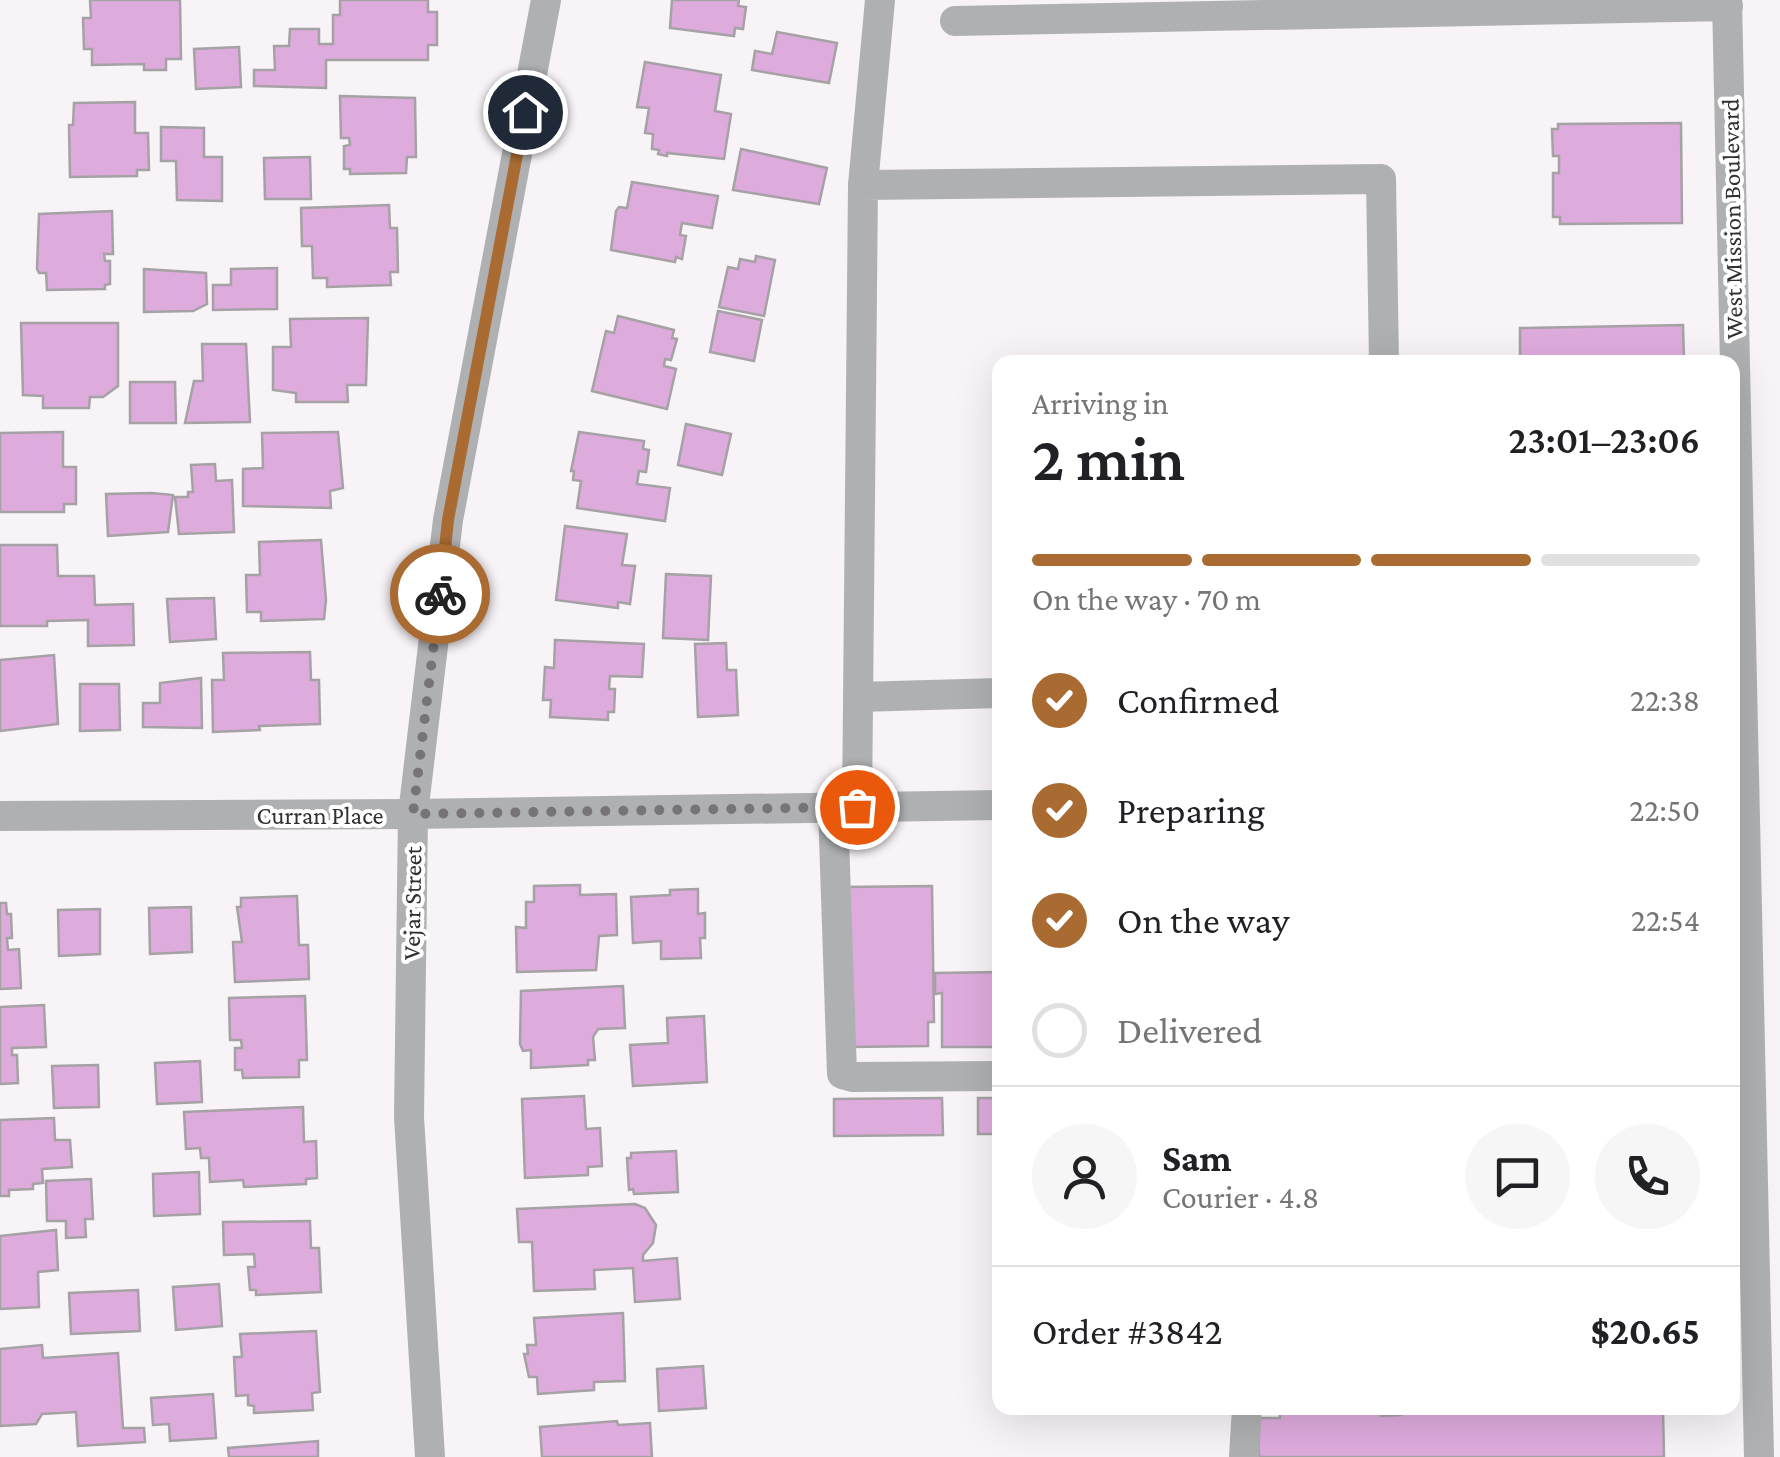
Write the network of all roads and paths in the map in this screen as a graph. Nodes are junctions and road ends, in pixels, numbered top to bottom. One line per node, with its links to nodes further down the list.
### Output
1 (546, 0): 12 (street, Vejar Street)
2 (880, 0): 5 (street)
3 (1728, 3): 4 (street); 7 (street, West Mission Boulevard)
4 (955, 21)
5 (863, 185): 6 (street); 9 (street)
6 (1384, 355)
7 (1733, 355)
8 (992, 693): 9 (street)
9 (858, 697): 11 (street)
10 (992, 804): 11 (street, Curran Place)
11 (845, 808): 12 (street, Curran Place); 16 (street)
12 (413, 814): 13 (street, Curran Place); 19 (street, Vejar Street)
13 (0, 816)
14 (1740, 868): 15 (street, West Mission Boulevard)
15 (1742, 1025): 17 (street, West Mission Boulevard)
16 (992, 1076)
17 (1743, 1184): 21 (street, West Mission Boulevard)
18 (1247, 1415): 20 (street)
19 (430, 1457)
20 (1244, 1457)
21 (1759, 1457)

